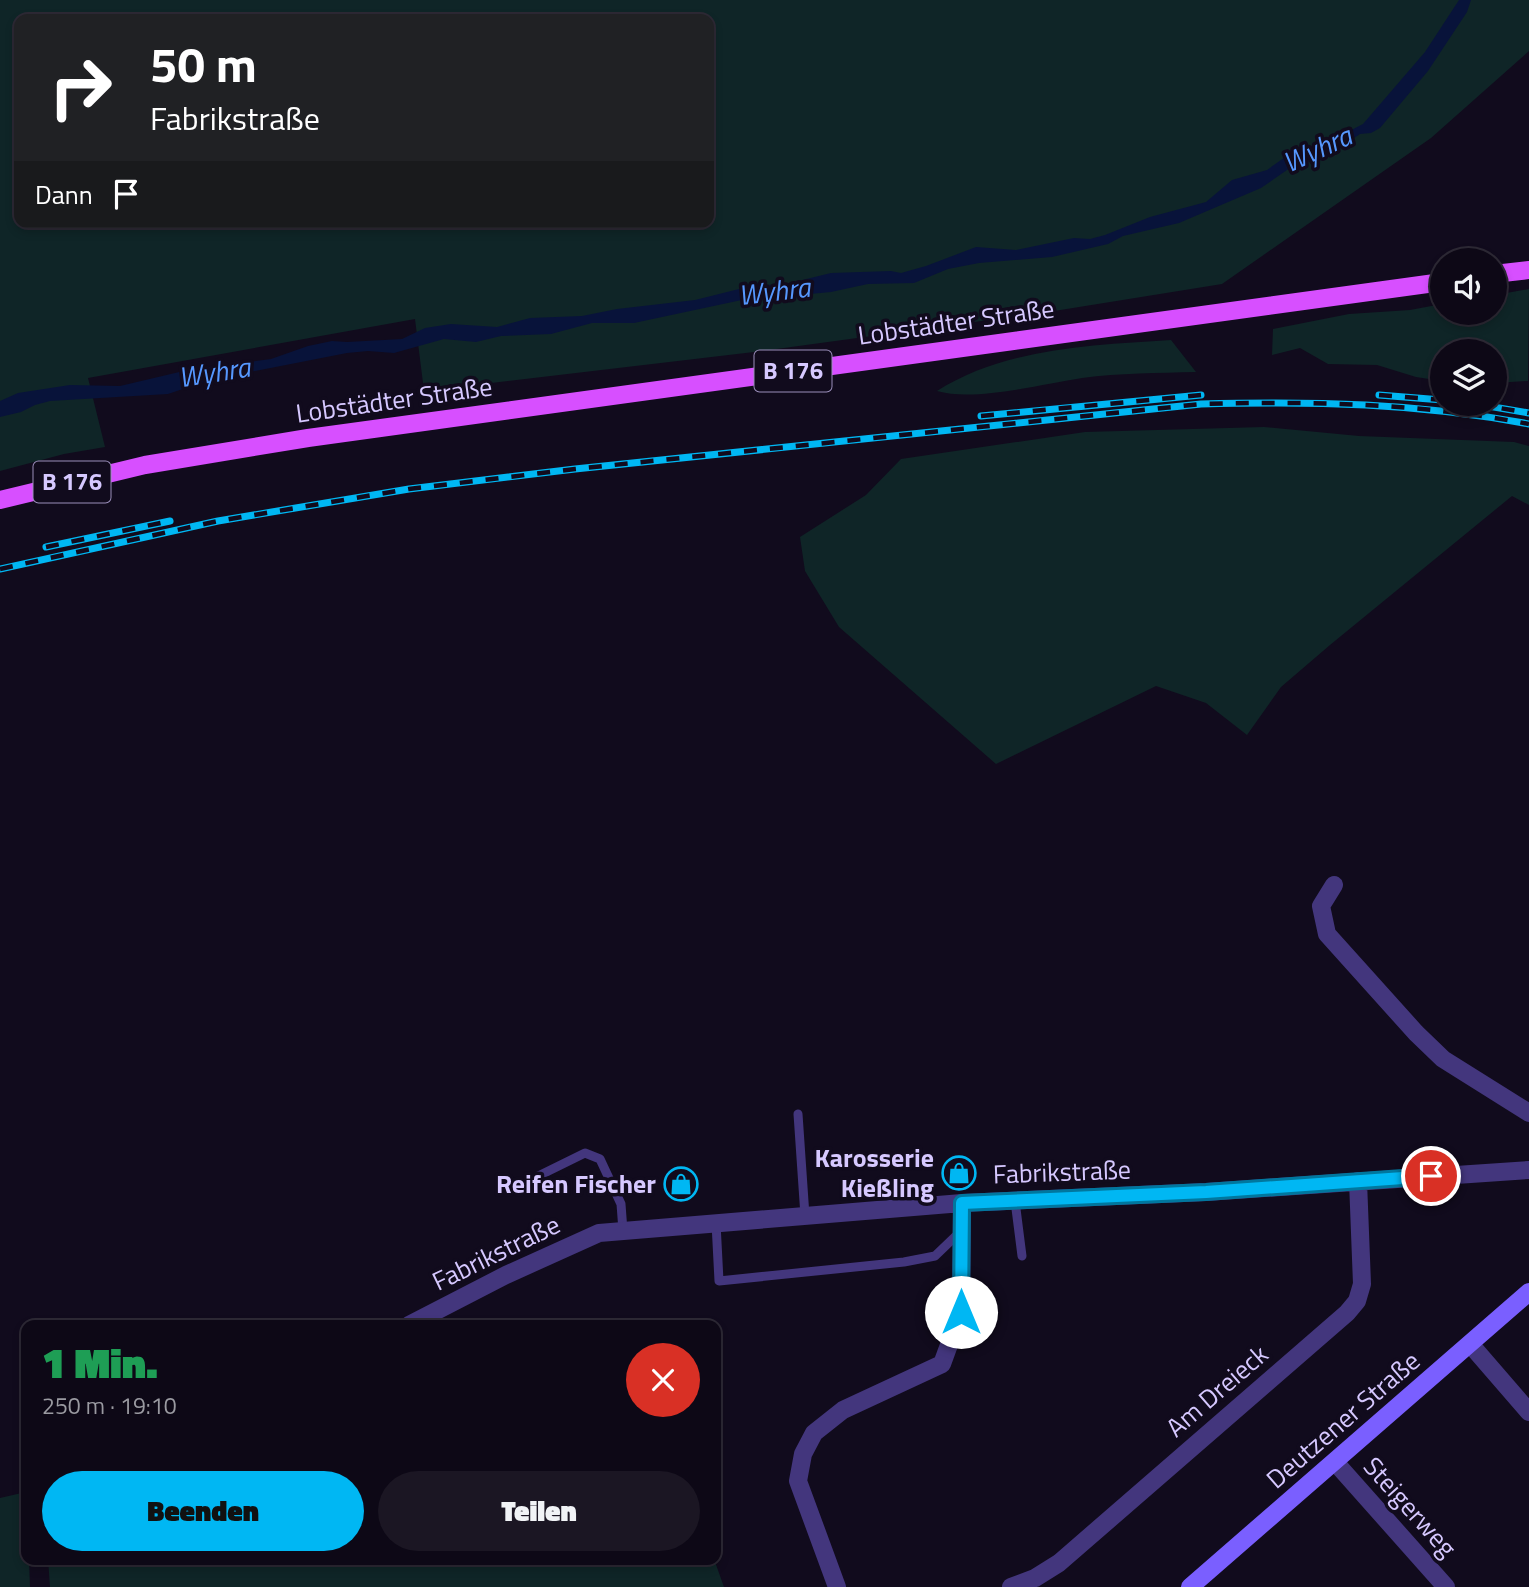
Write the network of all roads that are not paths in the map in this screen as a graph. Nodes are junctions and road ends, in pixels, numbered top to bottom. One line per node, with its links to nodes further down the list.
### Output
1 (1529, 270): 2 (main road)
2 (1507, 273)
3 (1430, 284): 4 (main road, Lobstädter Straße / B 176)
4 (0, 500)
5 (1334, 885): 6 (street)
6 (1529, 1113)
7 (798, 1114): 13 (lane)
8 (1529, 1170): 9 (street, Fabrikstraße)
9 (1358, 1181): 11 (street, Fabrikstraße); 24 (street, Am Dreieck)
10 (522, 1184): 15 (lane)
11 (1015, 1200): 12 (street, Fabrikstraße); 17 (lane)
12 (962, 1203): 13 (street, Fabrikstraße); 16 (street)
13 (805, 1216): 14 (street, Fabrikstraße)
14 (716, 1223): 15 (street, Fabrikstraße); 16 (lane)
15 (623, 1231): 19 (street, Fabrikstraße)
16 (962, 1231): 23 (street)
17 (1022, 1256)
18 (1529, 1292): 20 (main road, Deutzener Straße)
19 (419, 1320)
20 (1471, 1345): 21 (street); 22 (main road, Deutzener Straße)
21 (1529, 1412)
22 (1335, 1462): 25 (main road, Deutzener Straße); 26 (street, Steigerweg)
23 (837, 1587)
24 (1011, 1587)
25 (1190, 1587)
26 (1446, 1587)

